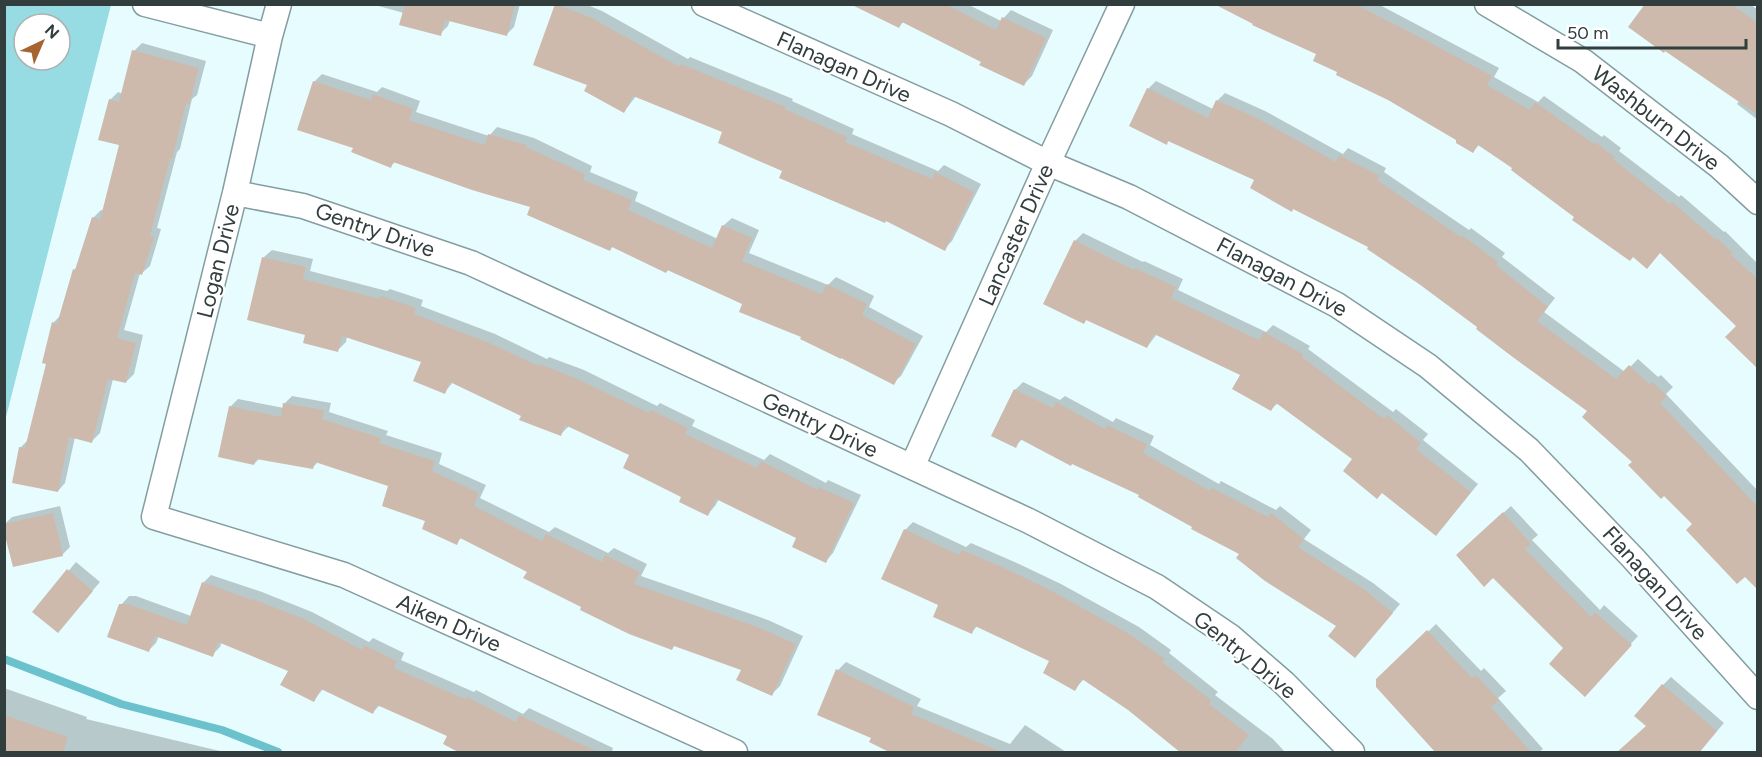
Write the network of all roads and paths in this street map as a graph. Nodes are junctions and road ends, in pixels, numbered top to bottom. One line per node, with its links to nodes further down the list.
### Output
1 (145, 4): 6 (street)
2 (279, 4): 6 (street, Logan Drive)
3 (704, 4): 7 (street, Flanagan Drive)
4 (1122, 4): 7 (street, Lancaster Drive)
5 (1487, 4): 9 (street, Washburn Drive)
6 (270, 36): 8 (street, Logan Drive)
7 (1048, 163): 10 (street, Lancaster Drive); 12 (street, Flanagan Drive)
8 (235, 193): 10 (street, Gentry Drive); 11 (street, Logan Drive)
9 (1758, 202)
10 (912, 468): 14 (street, Gentry Drive)
11 (154, 517): 13 (street, Aiken Drive)
12 (1758, 697)
13 (735, 753)
14 (1352, 753)

